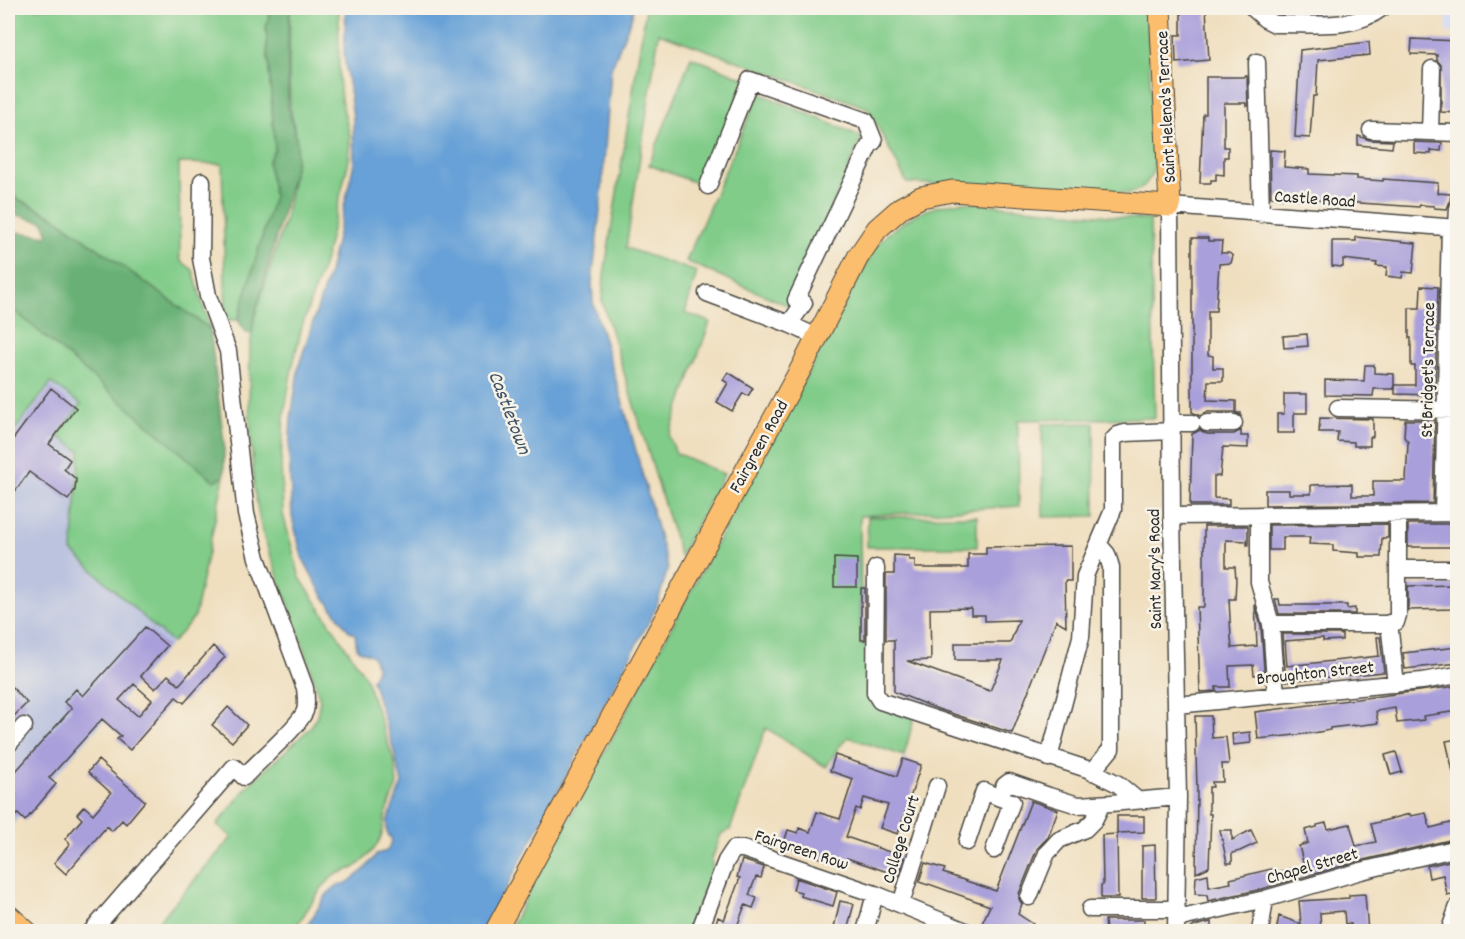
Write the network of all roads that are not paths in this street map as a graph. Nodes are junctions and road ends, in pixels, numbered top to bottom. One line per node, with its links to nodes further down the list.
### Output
1 (1160, 8): 11 (main road, Saint Helena's Terrace)
2 (1253, 8): 3 (street)
3 (1382, 8)
4 (1257, 62): 13 (street)
5 (1432, 69): 7 (street)
6 (1371, 130): 7 (street)
7 (1430, 132): 8 (street)
8 (1458, 133)
9 (202, 181): 58 (street)
10 (708, 186): 17 (street)
11 (1170, 206): 13 (street, Castle Road); 18 (main road, Fairgreen Road); 22 (street, Saint Mary's Road)
12 (1458, 208): 14 (street, St Bridget's Terrace)
13 (1261, 214): 14 (street, Castle Road)
14 (1455, 228): 16 (street, St Bridget's Terrace)
15 (707, 293): 17 (street)
16 (1453, 317): 20 (street, St Bridget's Terrace)
17 (789, 324): 18 (street)
18 (817, 337): 59 (main road, Fairgreen Road)
19 (1338, 408): 20 (street)
20 (1451, 410): 23 (street, St Bridget's Terrace)
21 (1234, 423): 22 (street)
22 (1171, 427): 26 (street, Saint Mary's Road); 27 (street)
23 (1450, 513): 24 (street)
24 (1398, 514): 25 (street); 29 (street)
25 (1259, 515): 26 (street); 32 (street)
26 (1172, 516): 36 (street, Saint Mary's Road)
27 (1099, 545): 39 (street); 40 (street)
28 (876, 568): 39 (street)
29 (1398, 569): 30 (street); 31 (street)
30 (1458, 569)
31 (1393, 623): 32 (street); 34 (street)
32 (1271, 624): 35 (street)
33 (1458, 675): 34 (street, Broughton Street)
34 (1396, 684): 35 (street, Broughton Street)
35 (1276, 696): 36 (street, Broughton Street)
36 (1176, 705): 42 (street, Saint Mary's Road)
37 (24, 726): 38 (street)
38 (8, 745)
39 (1049, 758): 40 (street)
40 (1092, 772): 44 (street)
41 (937, 786): 52 (street, College Court)
42 (1178, 797): 44 (street); 56 (street, Saint Mary's Road)
43 (1000, 798): 45 (street); 46 (street); 48 (street)
44 (1136, 800): 45 (street)
45 (1102, 804): 50 (street)
46 (967, 842)
47 (1458, 848): 51 (street, Chapel Street)
48 (994, 850)
49 (875, 894): 52 (street); 60 (street, Fairgreen Row); 61 (street)
50 (1029, 897)
51 (1265, 899): 56 (street, Chapel Street); 63 (street)
52 (901, 904): 62 (street)
53 (1458, 906): 64 (street)
54 (1090, 909): 56 (street, Chapel Street)
55 (8, 915): 57 (main road)
56 (1177, 920)
57 (27, 932)
58 (91, 932)
59 (495, 932)
60 (699, 932)
61 (865, 932)
62 (968, 932)
63 (1260, 932)
64 (1449, 932)

